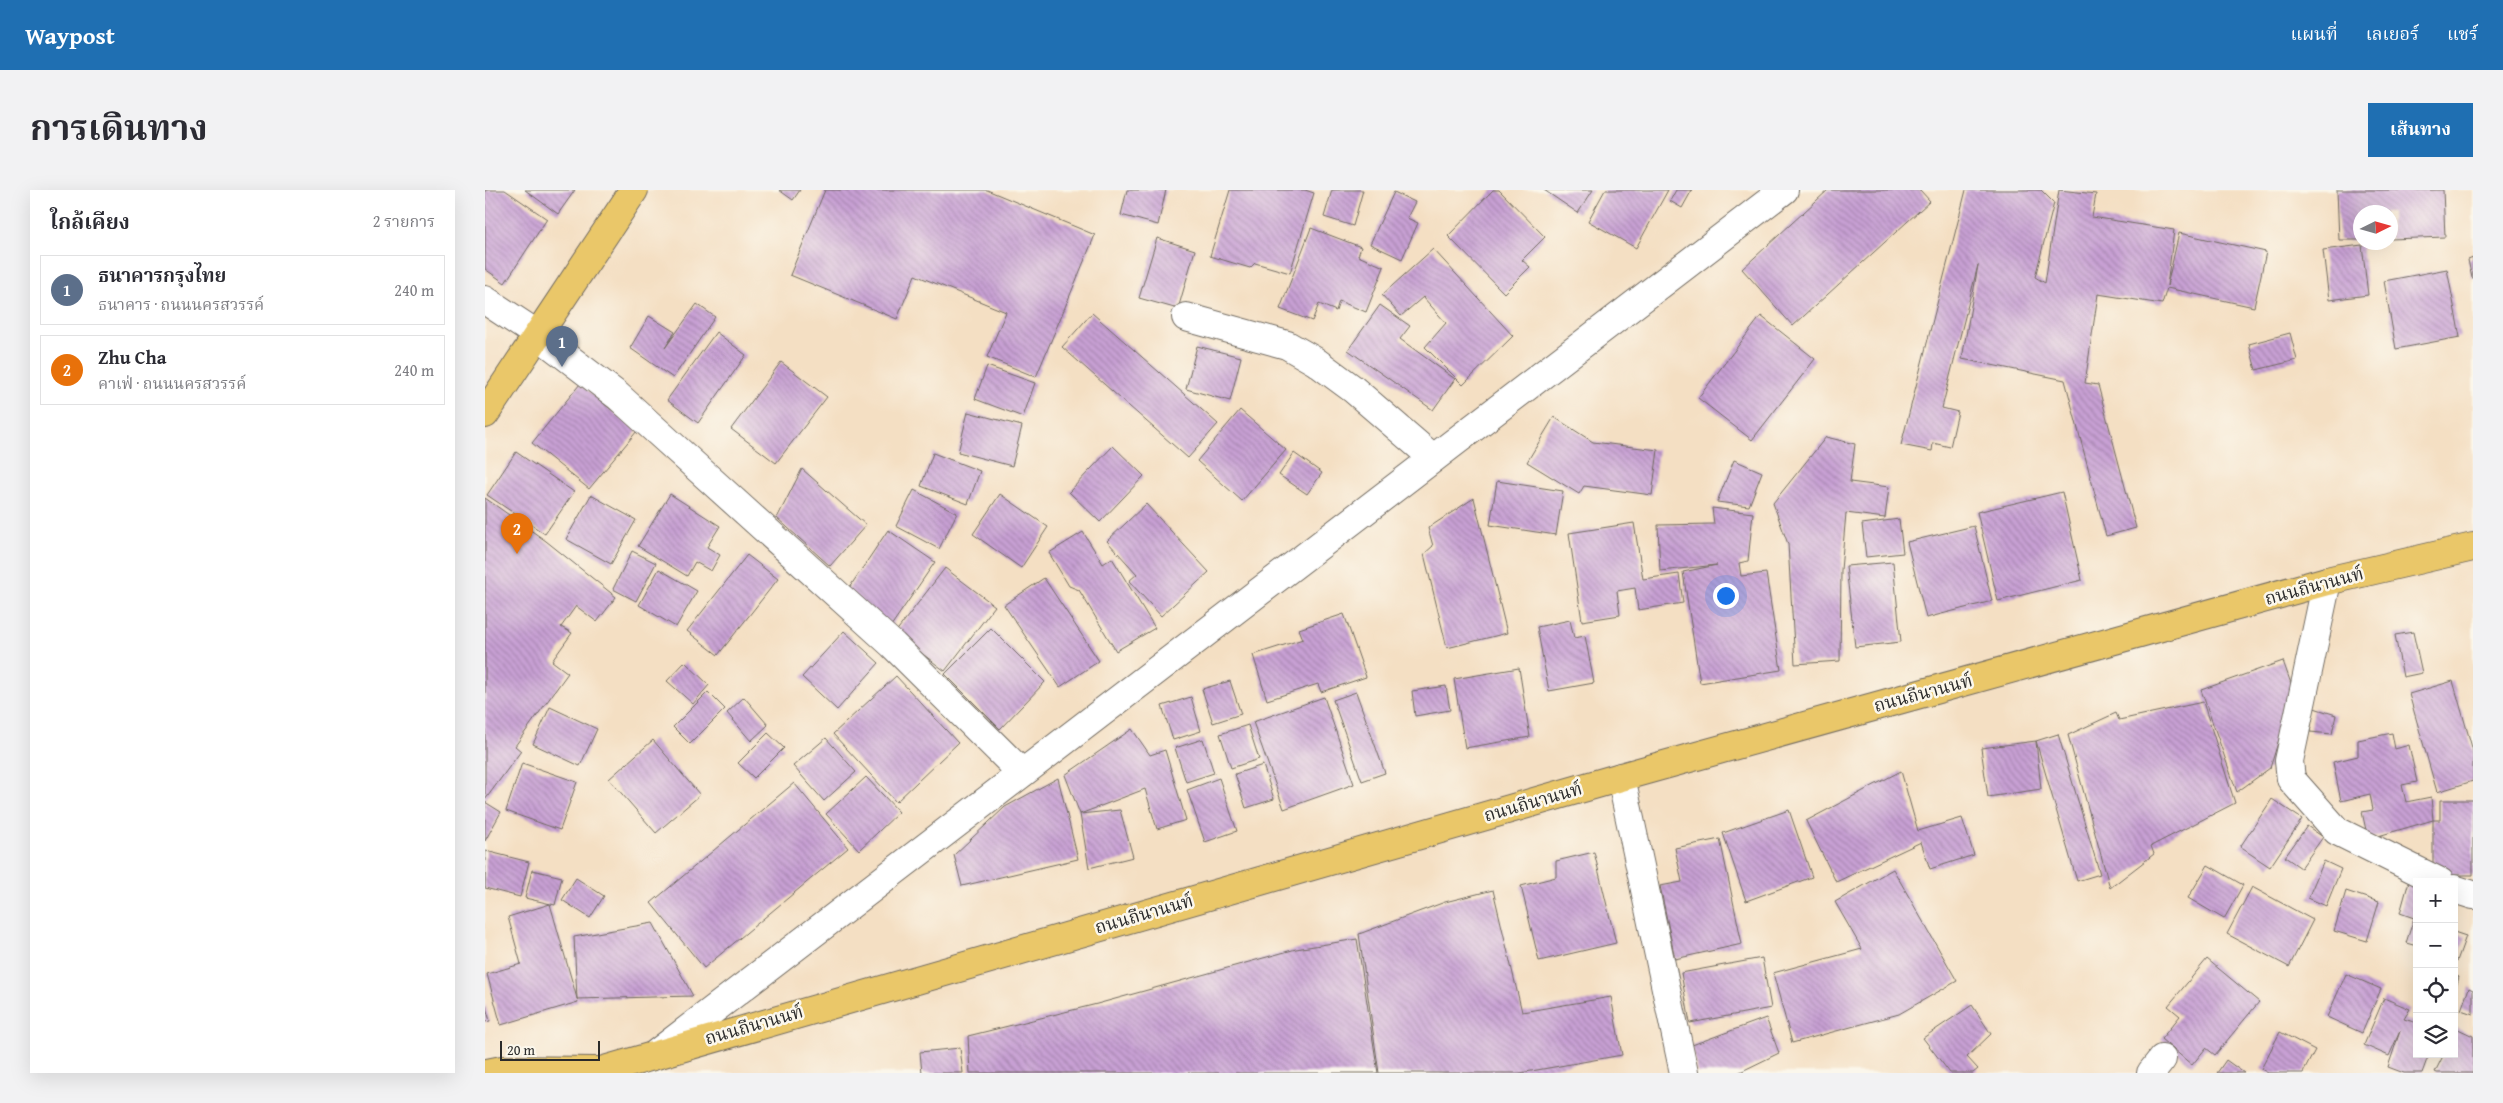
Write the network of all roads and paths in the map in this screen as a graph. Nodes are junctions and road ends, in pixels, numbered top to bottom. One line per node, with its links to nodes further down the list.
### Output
1 (634, 190): 5 (main road)
2 (1783, 190): 7 (street)
3 (485, 300): 5 (street)
4 (1186, 317): 7 (street)
5 (538, 336): 6 (main road); 10 (street)
6 (485, 414)
7 (1433, 458): 10 (street)
8 (2473, 547): 9 (main road, ถนนถีนานนท์)
9 (2327, 581): 11 (main road, ถนนถีนานนท์); 12 (street)
10 (1022, 773): 15 (street)
11 (1621, 777): 15 (main road, ถนนถีนานนท์); 18 (street)
12 (2432, 878)
13 (2458, 890): 14 (street)
14 (2473, 895)
15 (647, 1064): 16 (main road, ถนนถีนานนท์)
16 (596, 1072): 17 (main road, ถนนถีนานนท์)
17 (487, 1073)
18 (1684, 1073)

